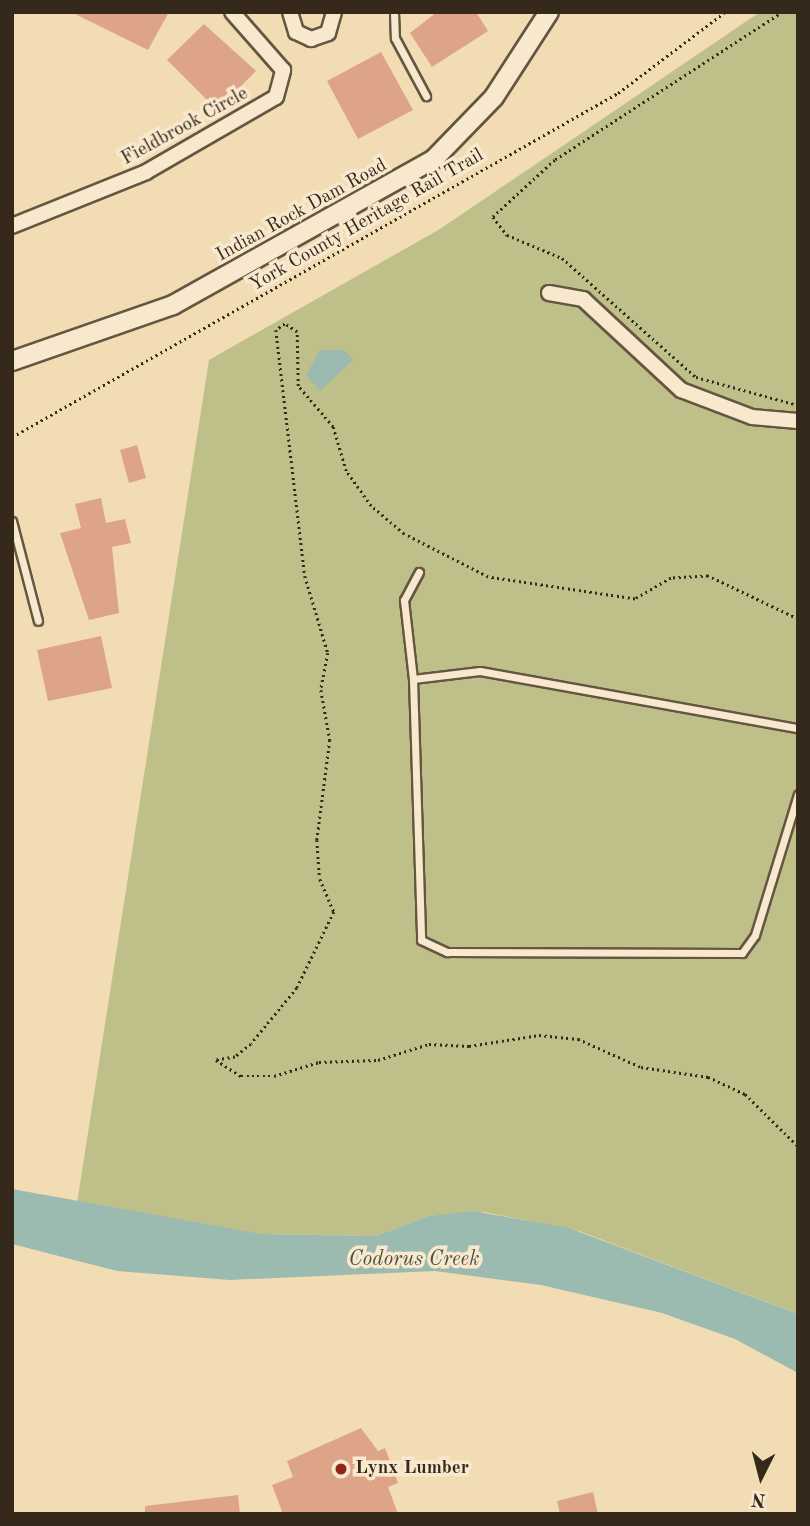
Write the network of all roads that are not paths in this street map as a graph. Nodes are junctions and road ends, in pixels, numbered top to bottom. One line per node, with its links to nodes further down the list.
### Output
1 (232, 12): 7 (street, Fieldbrook Circle)
2 (290, 12): 3 (street)
3 (334, 12)
4 (394, 12): 6 (lane)
5 (549, 12): 9 (street, Indian Rock Dam Road)
6 (426, 96)
7 (12, 226)
8 (549, 293): 10 (street)
9 (12, 360)
10 (798, 421)
11 (12, 521): 13 (lane)
12 (419, 572): 14 (lane)
13 (38, 621)
14 (413, 679): 15 (lane); 16 (lane)
15 (798, 729)
16 (798, 794)

